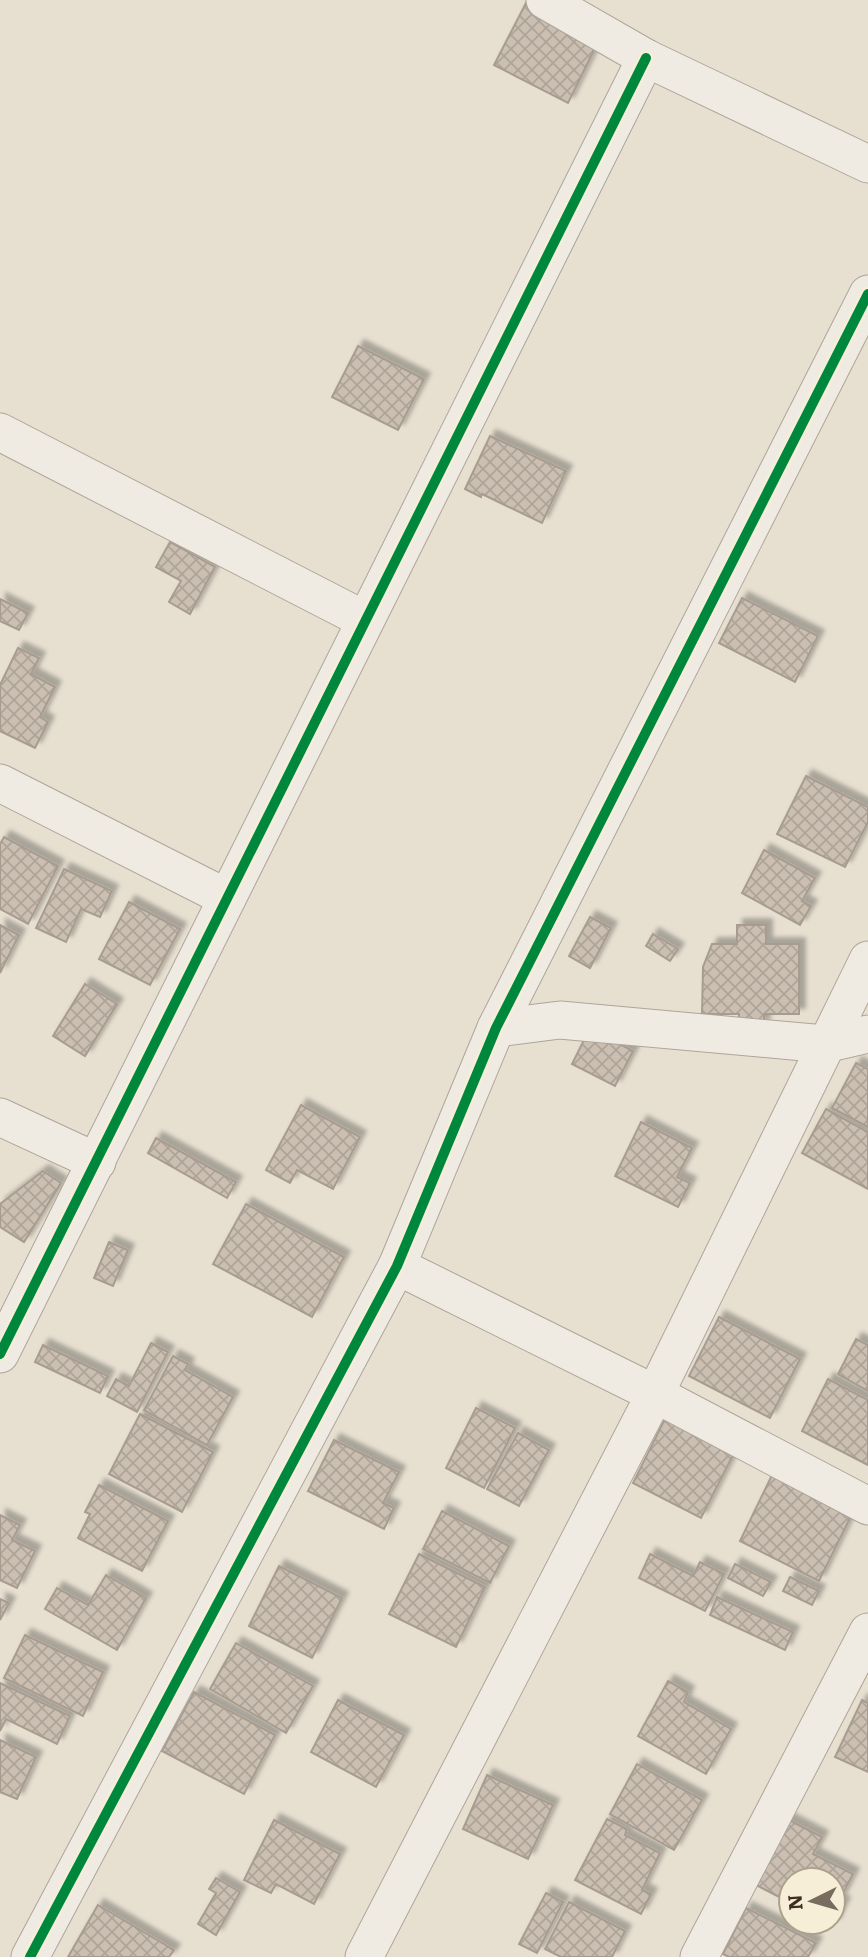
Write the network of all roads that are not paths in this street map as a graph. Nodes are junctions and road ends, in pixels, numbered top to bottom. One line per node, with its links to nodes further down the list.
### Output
1 (545, 0): 2 (street)
2 (646, 58): 3 (street); 6 (street)
3 (868, 164)
4 (868, 294): 10 (street)
5 (0, 432): 6 (street)
6 (365, 620): 8 (street)
7 (0, 783): 8 (street)
8 (227, 898): 14 (street)
9 (868, 960): 12 (street)
10 (496, 1028): 12 (street); 15 (street)
11 (868, 1034): 12 (street)
12 (825, 1044): 17 (street)
13 (0, 1116): 14 (street)
14 (97, 1162): 16 (street)
15 (397, 1266): 17 (street); 20 (street)
16 (0, 1354)
17 (655, 1394): 18 (street); 21 (street)
18 (868, 1506)
19 (868, 1632): 22 (street)
20 (30, 1957)
21 (364, 1957)
22 (699, 1957)

